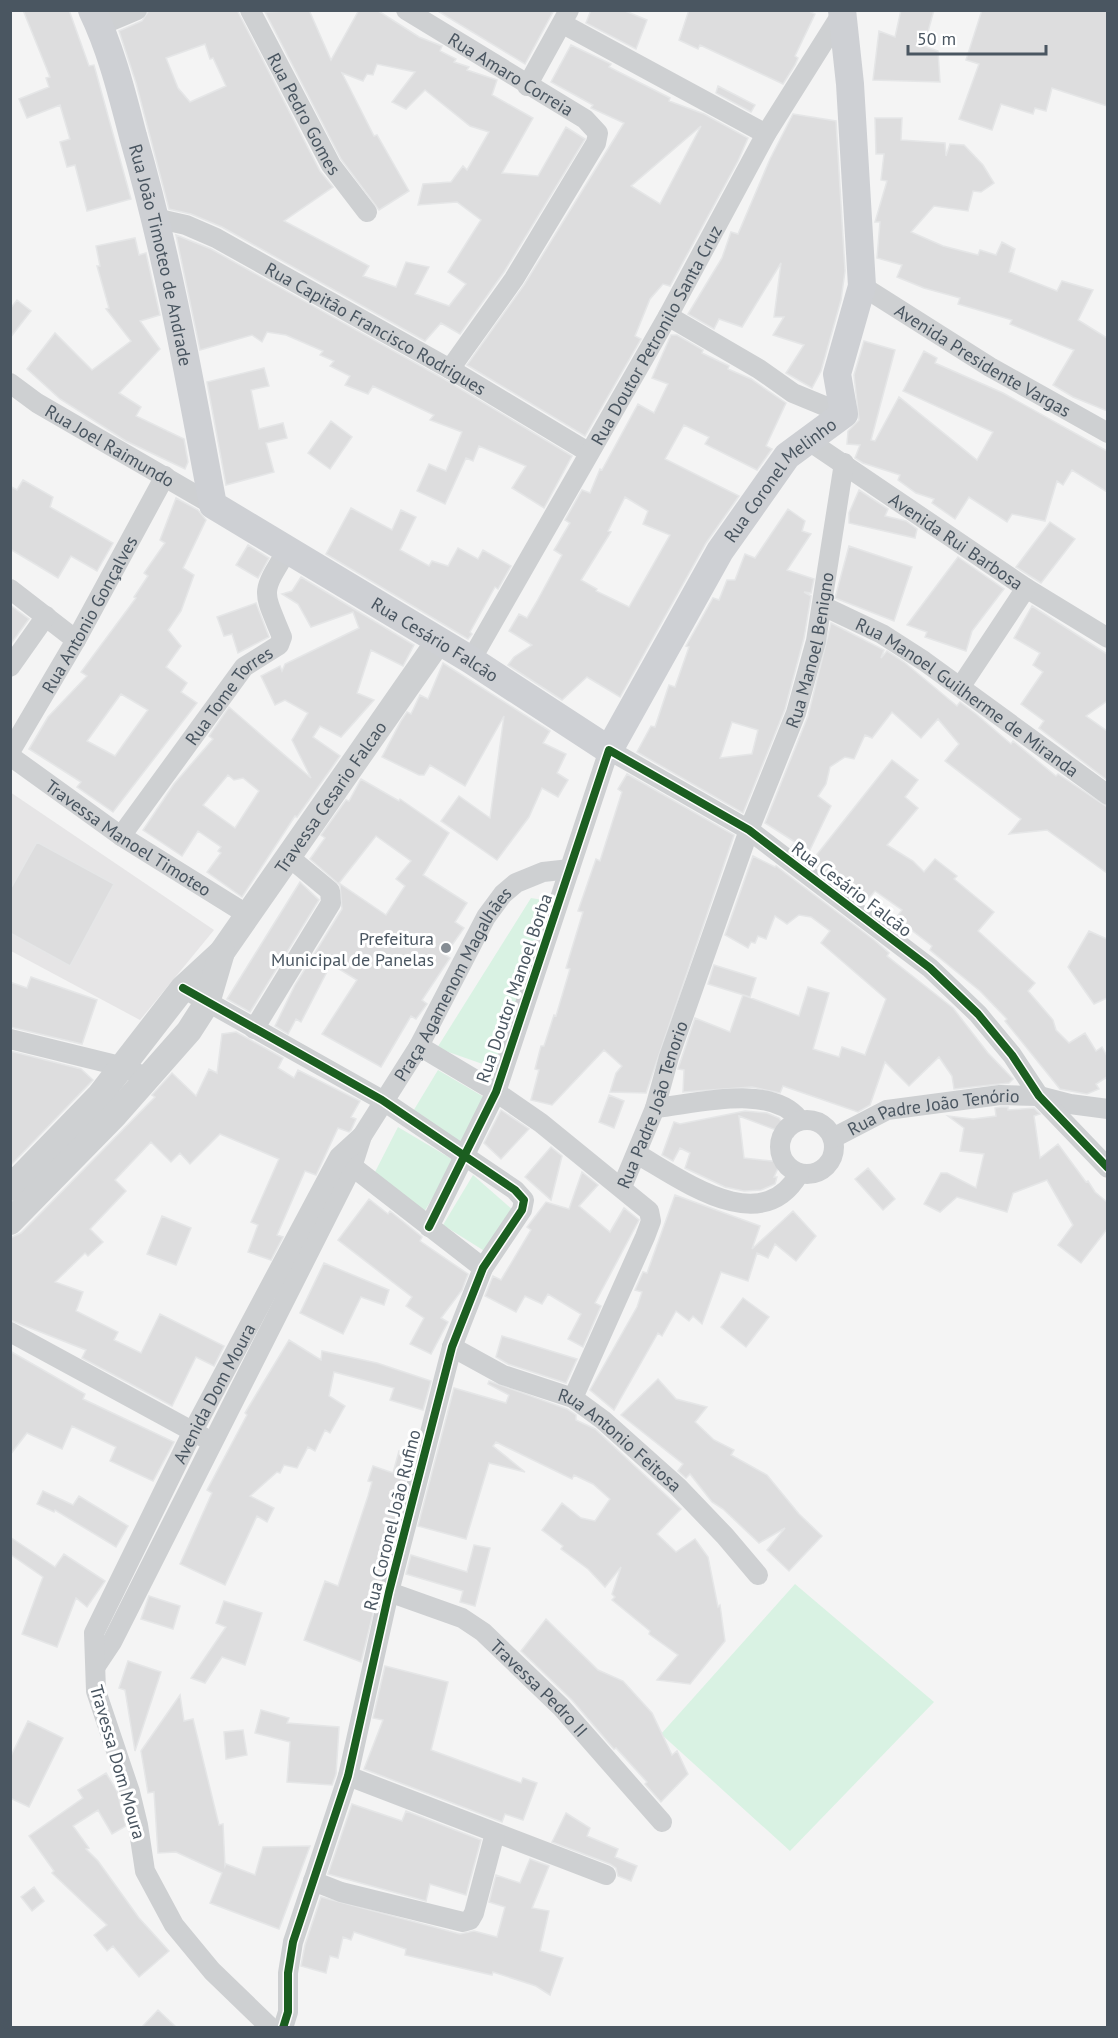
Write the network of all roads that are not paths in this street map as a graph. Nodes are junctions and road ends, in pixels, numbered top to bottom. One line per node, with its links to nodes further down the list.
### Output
1 (137, 10): 7 (street)
2 (250, 10): 10 (street, Rua Pedro Gomes)
3 (406, 10): 5 (street, Rua Amaro Correia)
4 (842, 12): 9 (street, Rua Doutor Petronilo Santa Cruz); 12 (main road, Rua Coronel Melinho)
5 (435, 17): 8 (street, Rua Amaro Correia)
6 (566, 17): 8 (street); 9 (street)
7 (96, 18): 11 (main road, Rua João Timoteo de Andrade)
8 (527, 86): 14 (street, Rua Amaro Correia)
9 (766, 134): 13 (street, Rua Doutor Petronilo Santa Cruz)
10 (367, 212)
11 (155, 218): 14 (street, Rua Capitão Francisco Rodrigues); 22 (main road, Rua João Timoteo de Andrade)
12 (862, 286): 16 (main road, Rua Coronel Melinho); 17 (street, Avenida Presidente Vargas)
13 (668, 316): 16 (street); 19 (street, Rua Doutor Petronilo Santa Cruz)
14 (450, 369): 19 (street, Rua Capitão Francisco Rodrigues)
15 (10, 383): 21 (street, Rua Joel Raimundo)
16 (844, 414): 18 (main road, Rua Coronel Melinho)
17 (1107, 433)
18 (809, 441): 20 (street, Avenida Rui Barbosa); 34 (main road, Rua Coronel Melinho)
19 (588, 452): 31 (street, Rua Doutor Petronilo Santa Cruz)
20 (844, 463): 24 (street, Avenida Rui Barbosa); 26 (street, Rua Manoel Benigno)
21 (165, 476): 22 (street, Rua Joel Raimundo); 29 (street, Rua Antonio Gonçalves)
22 (213, 506): 23 (main road, Rua Cesário Falcão)
23 (288, 549): 30 (main road, Rua Cesário Falcão); 38 (street, Rua Tome Torres)
24 (1026, 588): 28 (street, Avenida Rui Barbosa); 33 (street)
25 (10, 589): 27 (street)
26 (823, 606): 33 (street, Rua Manoel Guilherme de Miranda); 37 (street, Rua Manoel Benigno)
27 (46, 616): 29 (street); 32 (street)
28 (1107, 638)
29 (76, 640): 35 (street, Rua Antonio Gonçalves)
30 (438, 642): 31 (main road, Rua Cesário Falcão); 39 (street, Travessa Cesario Falcao)
31 (471, 660): 34 (main road, Rua Cesário Falcão)
32 (10, 667)
33 (961, 686): 36 (street, Rua Manoel Guilherme de Miranda)
34 (609, 750): 37 (street, Rua Cesário Falcão); 40 (street, Rua Doutor Manoel Borba)
35 (10, 754): 38 (street, Travessa Manoel Timoteo)
36 (1107, 795)
37 (749, 830): 51 (street, Rua Cesário Falcão); 53 (street, Rua Padre João Tenorio)
38 (121, 836): 41 (street, Travessa Manoel Timoteo)
39 (289, 857): 41 (street, Travessa Cesario Falcao); 45 (street)
40 (570, 869): 47 (street, Praça Agamenom Magalhães); 50 (street, Rua Doutor Manoel Borba)
41 (248, 915): 42 (street, Travessa Cesario Falcao)
42 (222, 952): 43 (street, Travessa Cesario Falcao); 44 (street, Travessa Cesario Falcao)
43 (183, 988): 44 (street, Rua Coronel João Rufino); 48 (street, Travessa Cesario Falcao)
44 (207, 1003): 45 (street, Rua Coronel João Rufino); 49 (street, Travessa Cesario Falcao)
45 (254, 1029): 52 (street, Rua Coronel João Rufino)
46 (10, 1039): 48 (street)
47 (419, 1046): 50 (street); 52 (street, Praça Agamenom Magalhães)
48 (124, 1067): 49 (street); 63 (street, Travessa Cesario Falcao)
49 (147, 1078): 64 (street, Travessa Cesario Falcao)
50 (496, 1092): 57 (street, Rua Doutor Manoel Borba); 62 (street)
51 (1039, 1096): 54 (street, Rua Padre João Tenório); 56 (street, Rua Padre João Tenório); 60 (street, Rua Cesário Falcão)
52 (382, 1100): 57 (street, Rua Coronel João Rufino); 59 (street, Praça Agamenom Magalhães)
53 (654, 1108): 55 (street); 58 (street, Rua Padre João Tenorio)
54 (1107, 1109)
55 (799, 1119): 56 (street); 61 (street)
56 (833, 1138): 61 (street)
57 (462, 1154): 65 (street, Rua Doutor Manoel Borba); 66 (street, Rua Coronel João Rufino)
58 (637, 1154): 61 (street); 62 (street, Rua Padre João Tenorio)
59 (345, 1162): 65 (street); 67 (street, Avenida Dom Moura); 69 (street, Avenida Dom Moura)
60 (1107, 1168)
61 (799, 1174)
62 (622, 1187): 71 (street, Rua Padre João Tenorio)
63 (10, 1188)
64 (10, 1222)
65 (429, 1227): 66 (street)
66 (483, 1268): 70 (street, Rua Coronel João Rufino)
67 (246, 1331): 69 (street); 72 (street, Avenida Dom Moura)
68 (10, 1332): 72 (street)
69 (265, 1342): 73 (street, Avenida Dom Moura)
70 (452, 1347): 71 (street, Rua Antonio Feitosa); 77 (street, Rua Coronel João Rufino)
71 (573, 1398): 76 (street, Rua Antonio Feitosa)
72 (193, 1431): 73 (street); 74 (street, Avenida Dom Moura)
73 (214, 1443): 75 (street, Avenida Dom Moura)
74 (143, 1533): 75 (street); 78 (street, Avenida Dom Moura)
75 (162, 1544): 79 (street, Avenida Dom Moura)
76 (758, 1575)
77 (389, 1592): 81 (street, Rua Coronel João Rufino); 82 (street, Travessa Pedro II)
78 (94, 1633): 80 (street, Travessa Dom Moura)
79 (112, 1642): 80 (street, Travessa Dom Moura)
80 (96, 1666): 86 (street, Travessa Dom Moura)
81 (348, 1776): 83 (street); 85 (street, Rua Coronel João Rufino)
82 (662, 1822)
83 (495, 1833): 84 (street); 85 (street)
84 (606, 1875)
85 (313, 1881): 87 (street, Rua Coronel João Rufino)
86 (271, 2028)
87 (283, 2028)

